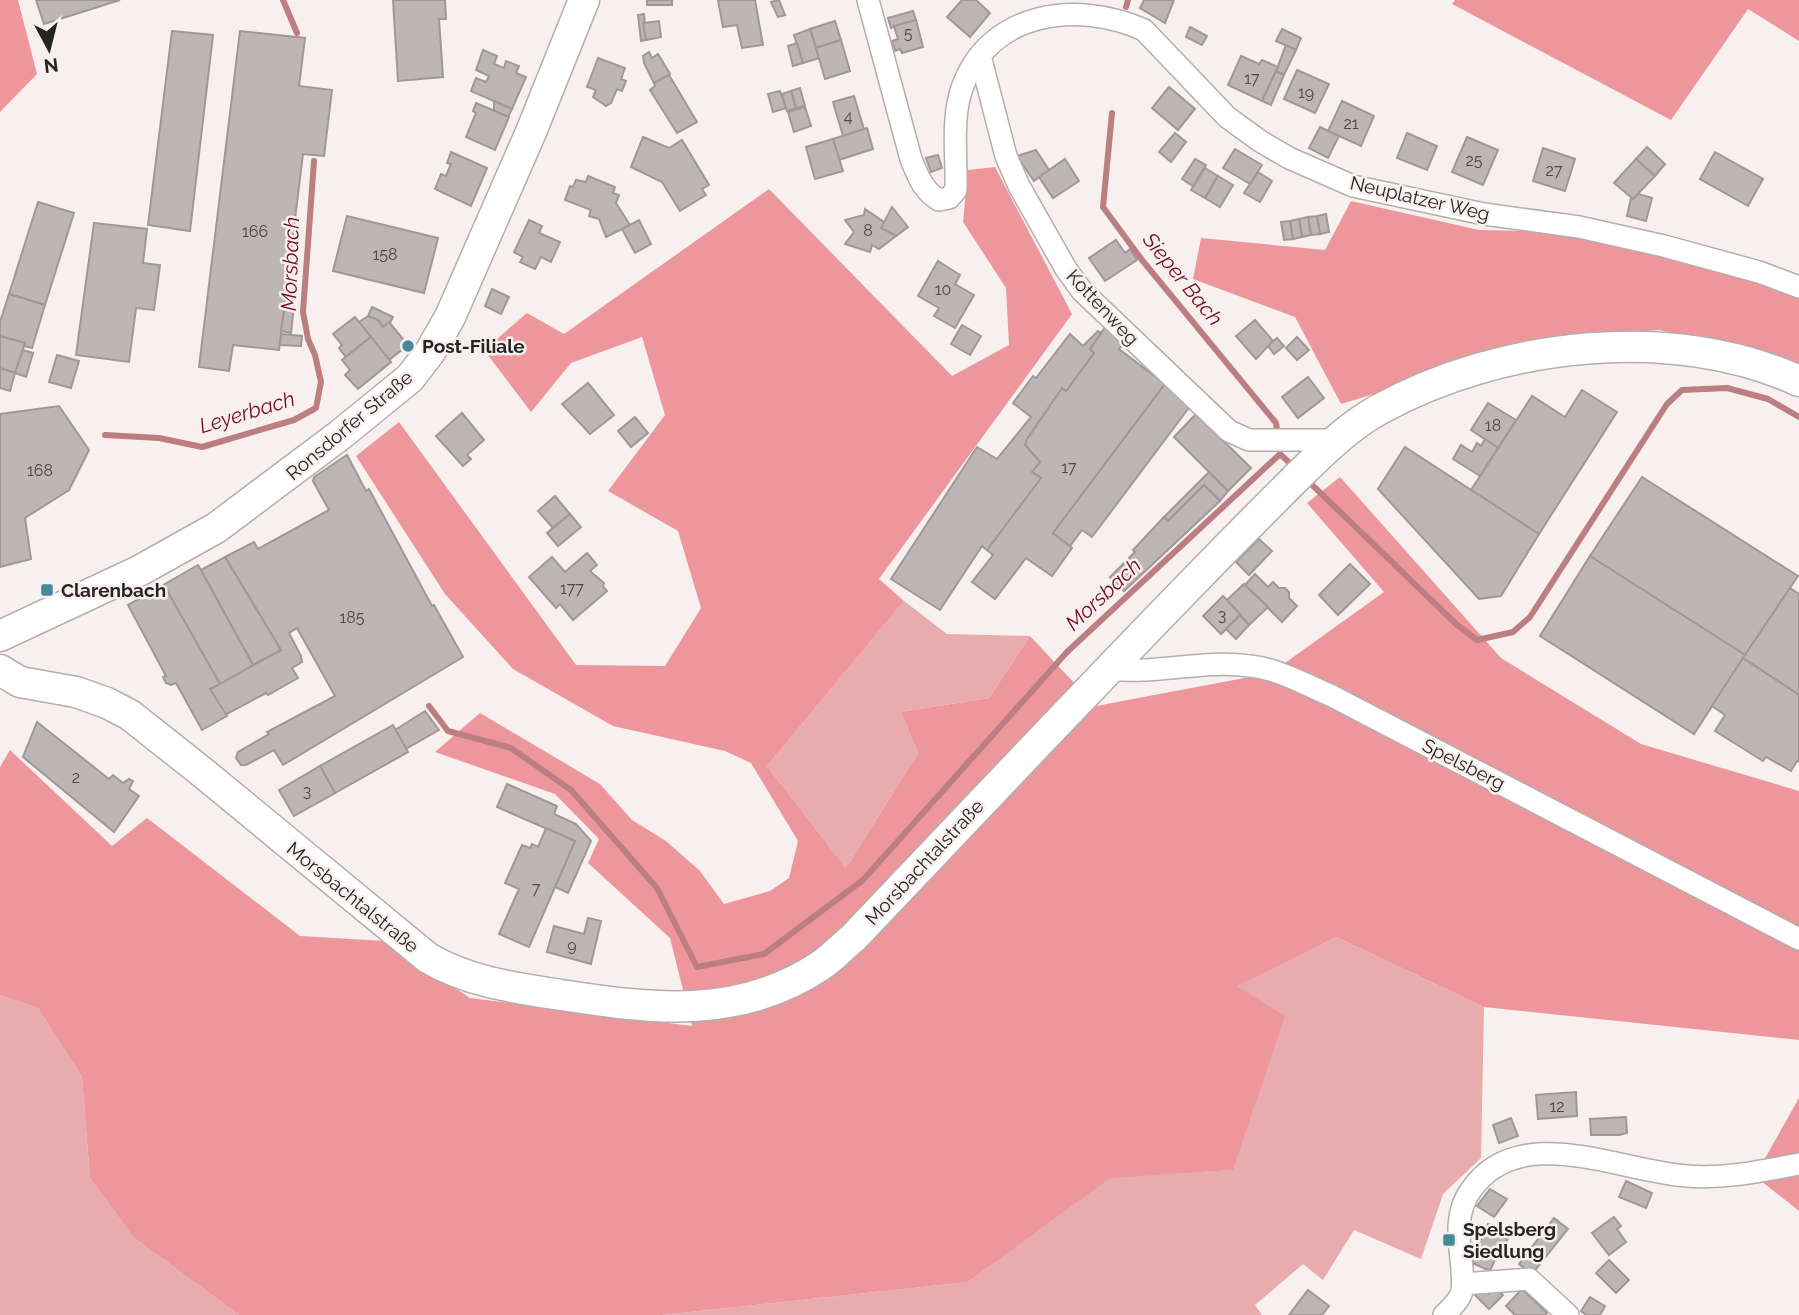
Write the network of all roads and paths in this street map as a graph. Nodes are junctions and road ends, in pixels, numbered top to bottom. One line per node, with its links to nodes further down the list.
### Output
1 (584, 0): 7 (main road, Ronsdorfer Straße)
2 (868, 0): 3 (street, Neuplatzer Weg)
3 (980, 57): 4 (street, Neuplatzer Weg); 6 (street, Kottenweg)
4 (1799, 287)
5 (1799, 381): 6 (main road, Morsbachtalstraße)
6 (1342, 434): 8 (main road, Morsbachtalstraße)
7 (0, 636)
8 (1109, 669): 9 (main road, Morsbachtalstraße); 10 (street, Spelsberg)
9 (0, 670)
10 (1799, 939)
11 (1799, 1164): 12 (street)
12 (1463, 1284): 13 (street); 14 (street)
13 (1444, 1315)
14 (1568, 1315)

